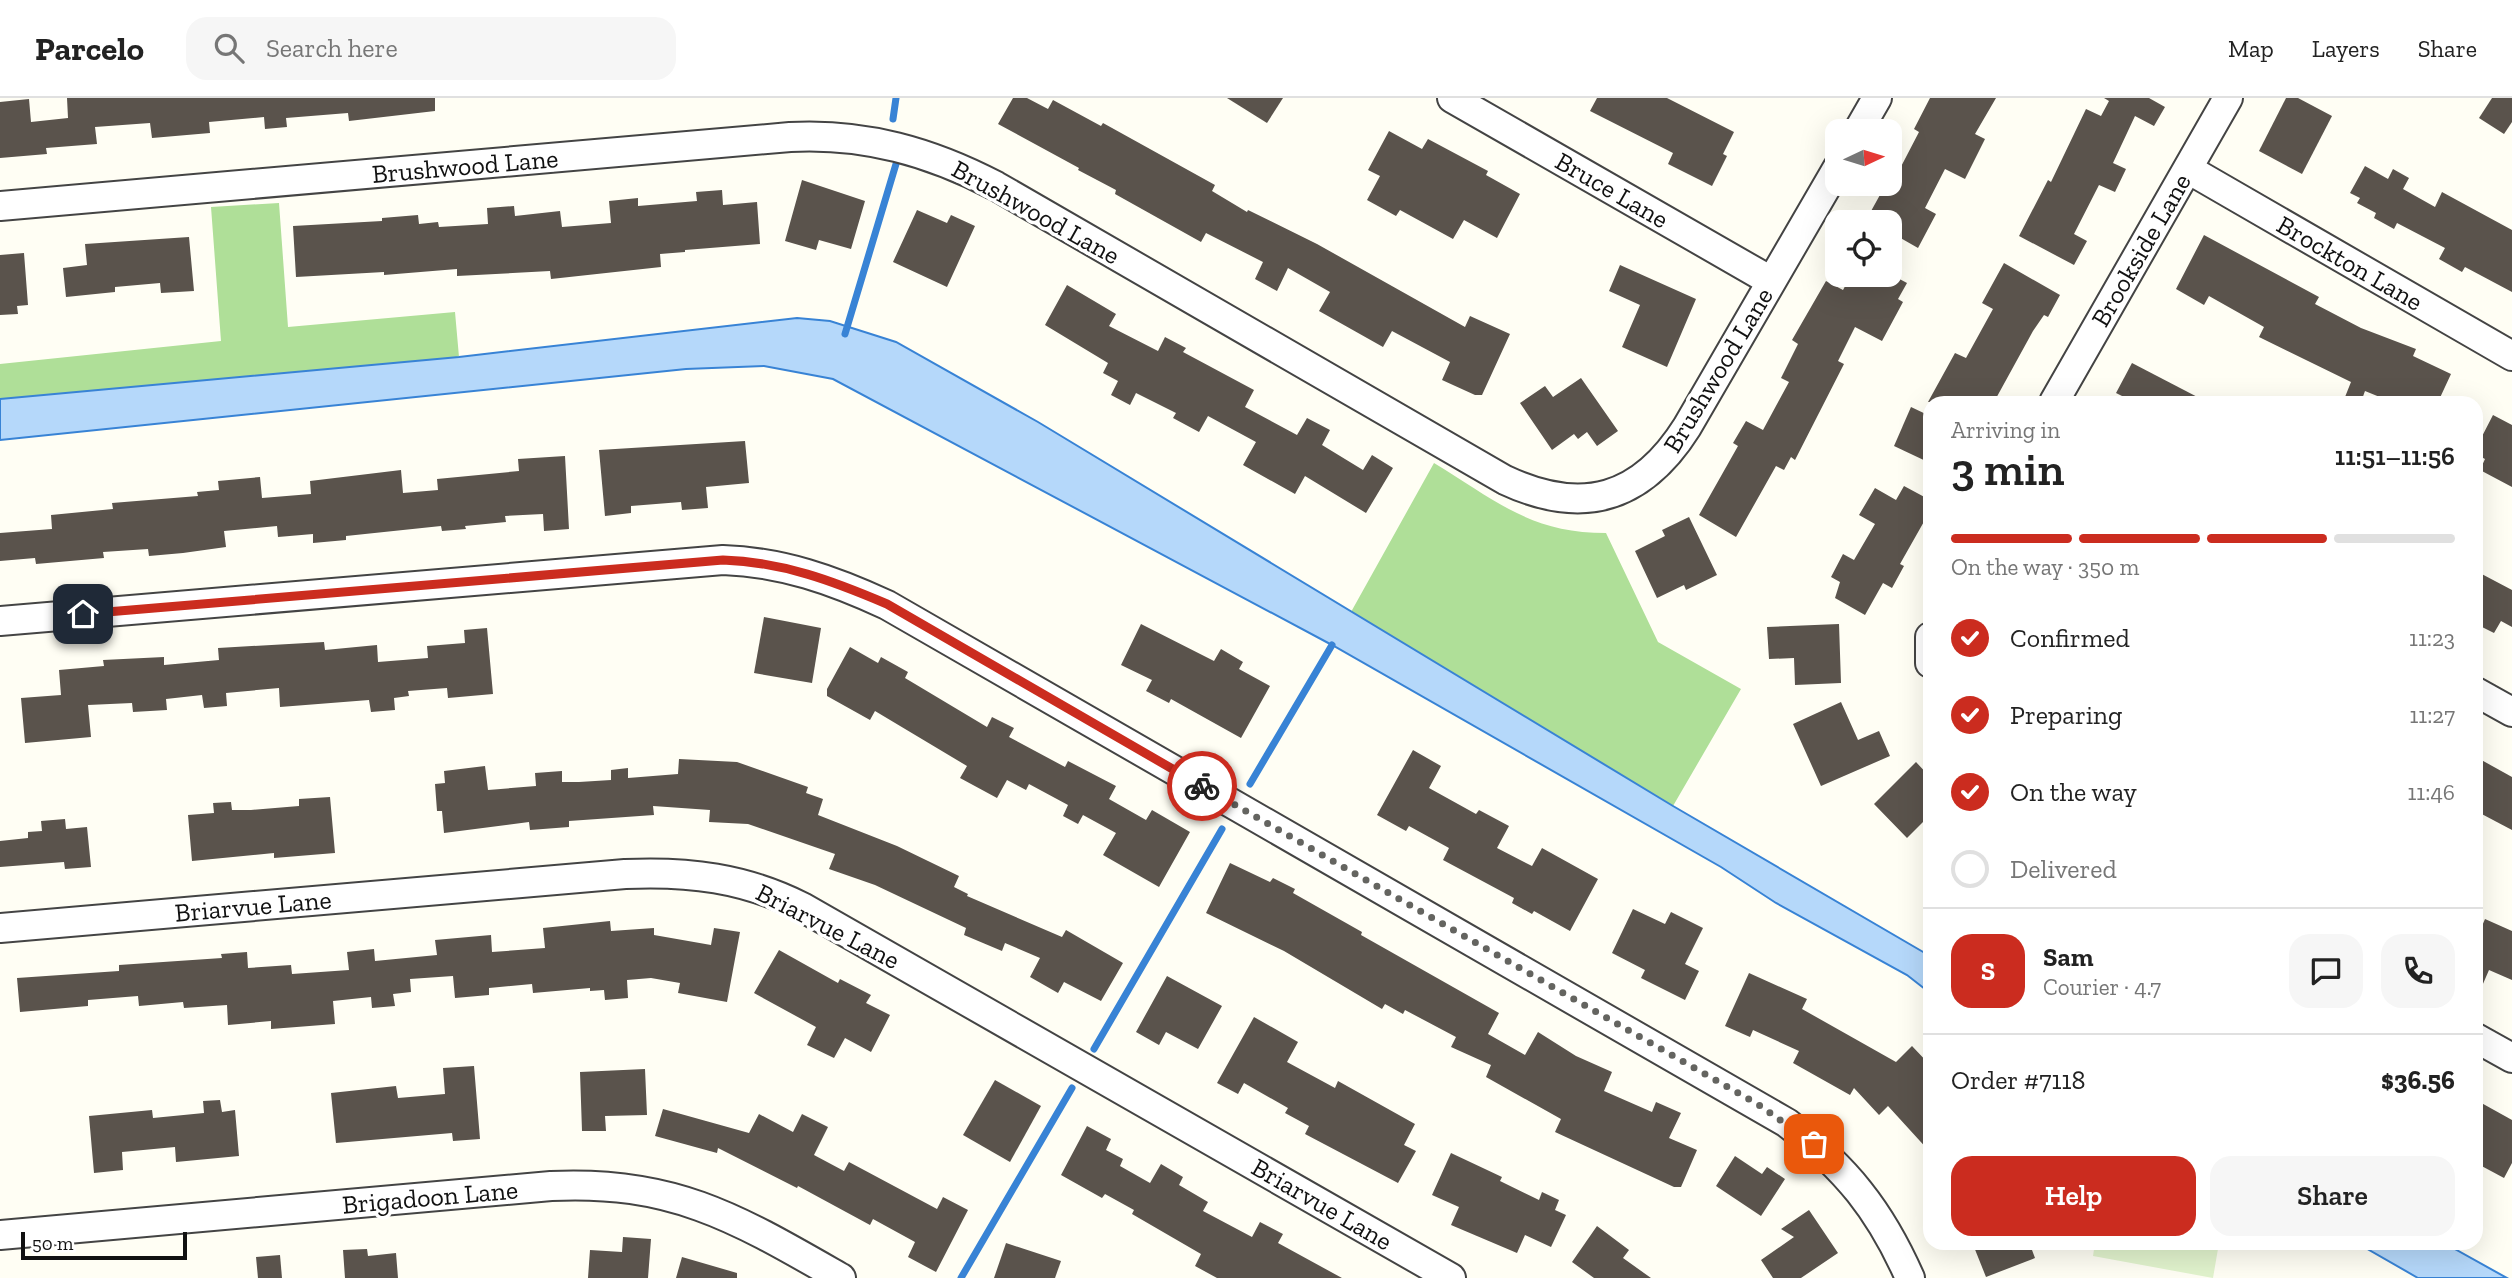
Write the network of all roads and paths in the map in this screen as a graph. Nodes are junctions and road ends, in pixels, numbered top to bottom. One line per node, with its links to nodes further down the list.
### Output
1 (1452, 98): 8 (street, Bruce Lane)
2 (1877, 98): 4 (street)
3 (2228, 98): 5 (street, Brookside Lane)
4 (1865, 119)
5 (2188, 169): 9 (street, Brockton Lane); 10 (street, Brookside Lane)
6 (1825, 189): 8 (street, Brushwood Lane)
7 (0, 206): 8 (street, Brushwood Lane)
8 (1771, 281)
9 (2512, 356)
10 (2057, 396)
11 (0, 621): 20 (street)
12 (2483, 696): 13 (street)
13 (2512, 712)
14 (0, 928): 19 (street, Briarvue Lane)
15 (2483, 1042): 16 (street)
16 (2512, 1058)
17 (0, 1235): 18 (street, Brigadoon Lane)
18 (841, 1278)
19 (1451, 1278)
20 (1910, 1278)

